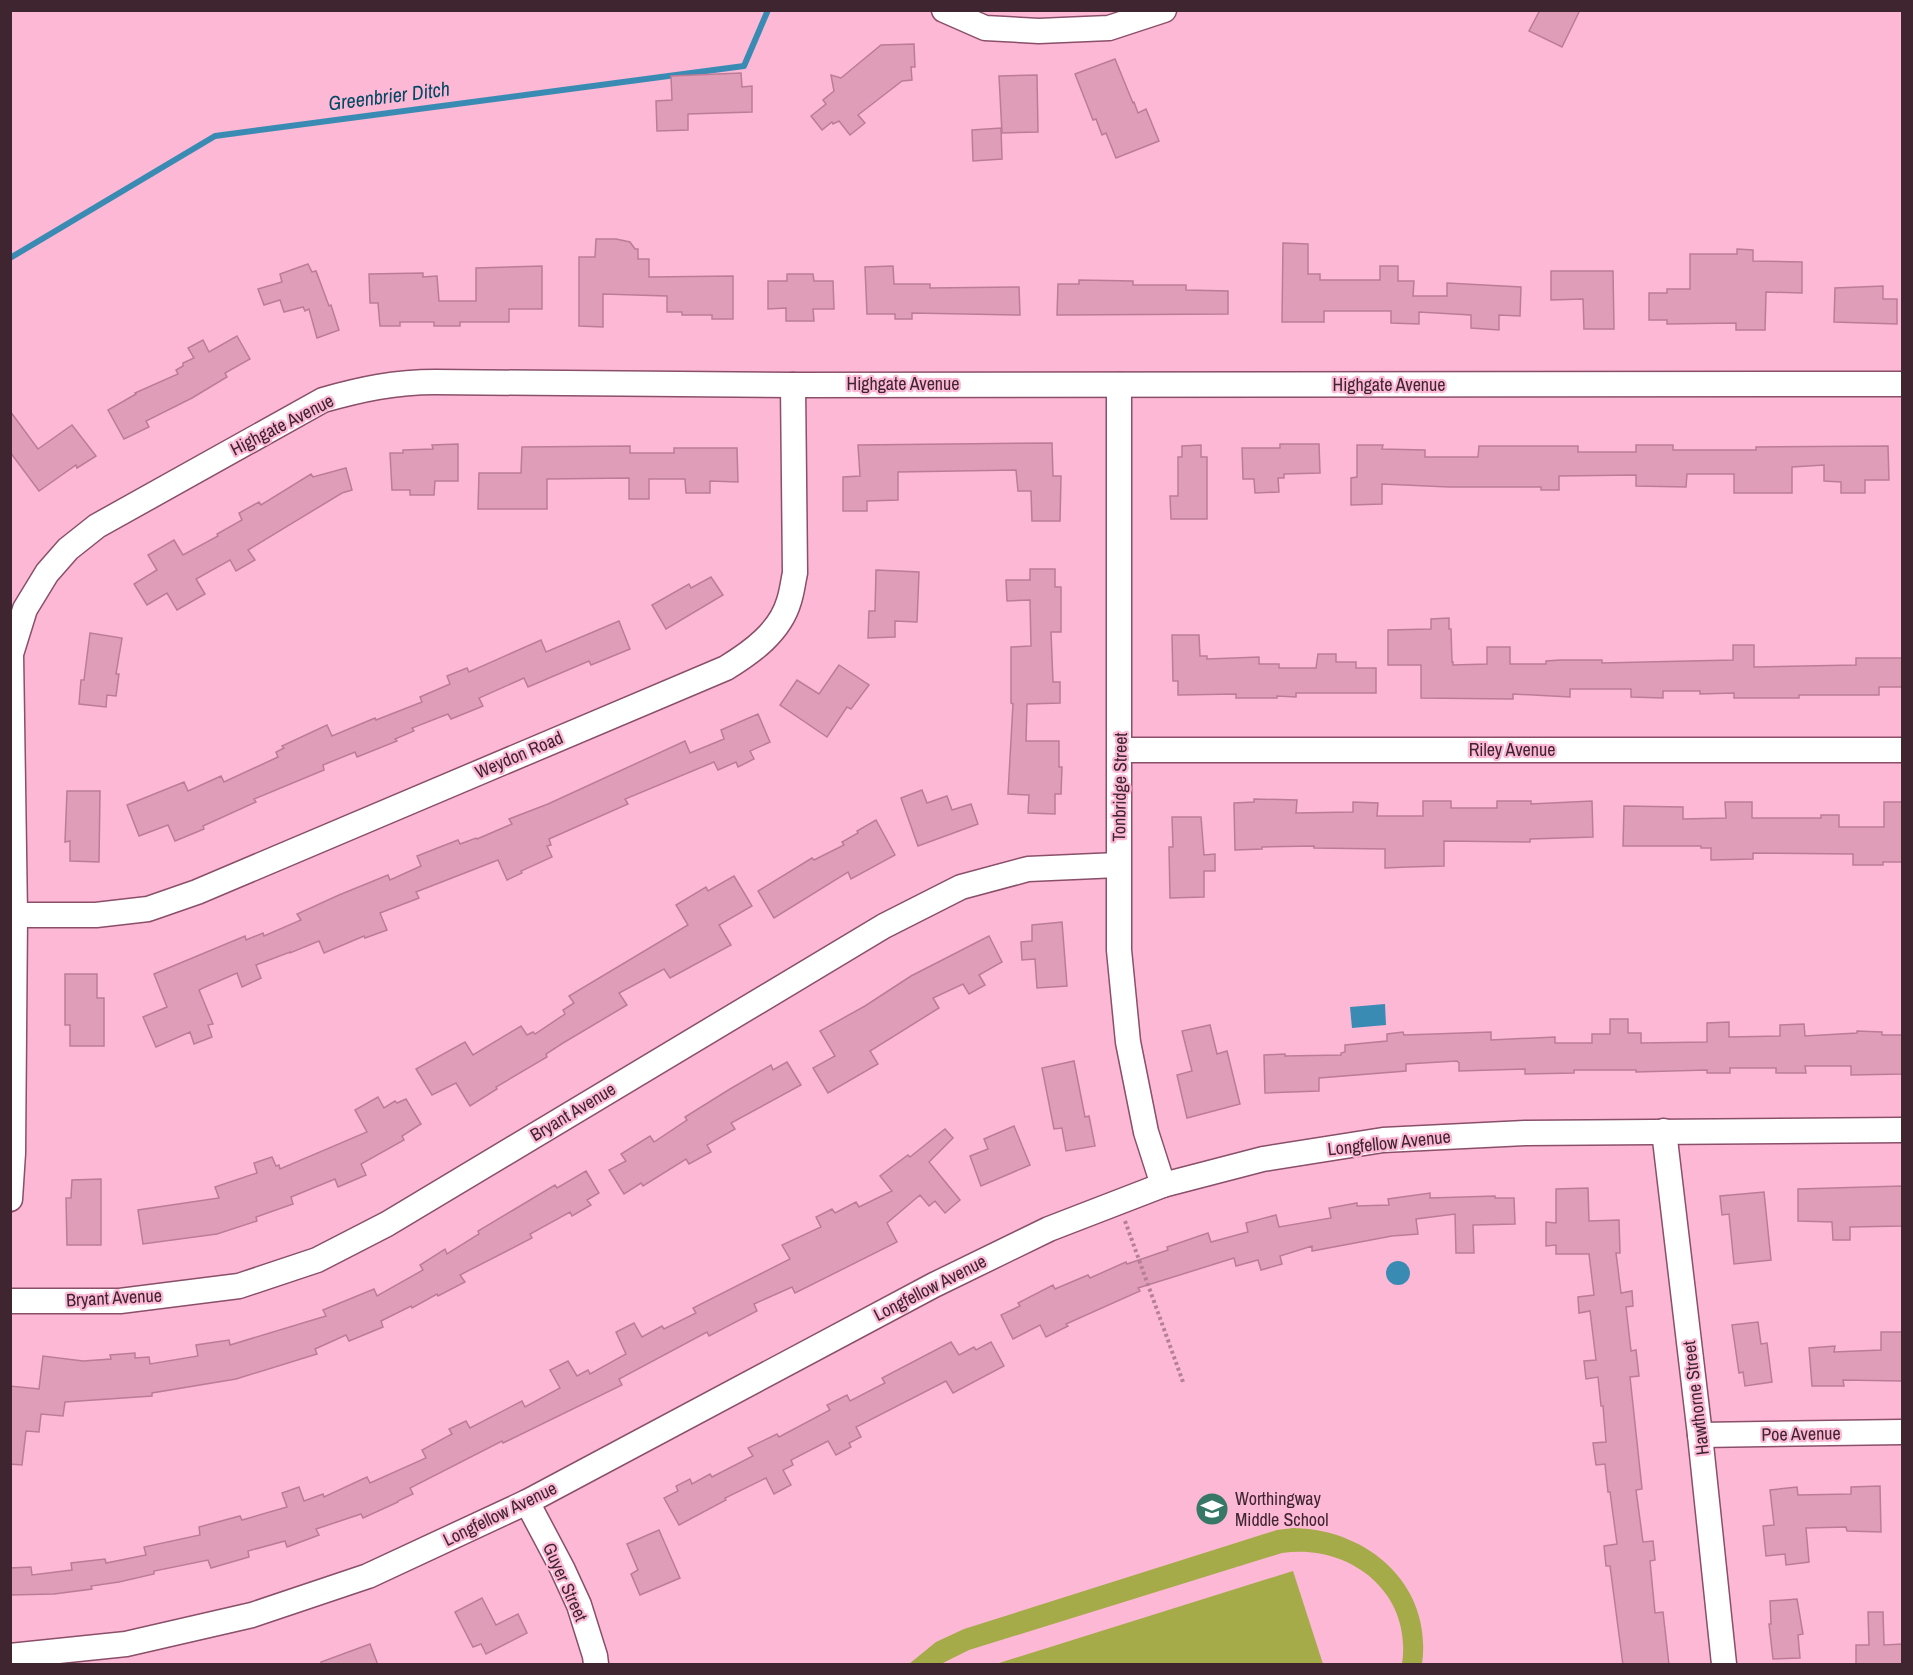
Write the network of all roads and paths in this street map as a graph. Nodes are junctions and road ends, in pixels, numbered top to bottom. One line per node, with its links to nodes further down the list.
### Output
1 (944, 10): 4 (street)
2 (1014, 10): 4 (street)
3 (1164, 10): 4 (street)
4 (1032, 31)
5 (1902, 384): 7 (street, Highgate Avenue)
6 (793, 385): 7 (street, Highgate Avenue); 8 (street, Highgate Avenue); 12 (street, Weydon Road)
7 (1119, 385): 9 (street, Tonbridge Street)
8 (11, 654): 12 (street, Highgate Avenue)
9 (1121, 750): 10 (street, Riley Avenue); 11 (street, Tonbridge Street)
10 (1902, 750)
11 (1118, 865): 15 (street, Tonbridge Street); 18 (street, Bryant Avenue)
12 (15, 915): 16 (street, Highgate Avenue)
13 (1902, 1130): 14 (street, Longfellow Avenue)
14 (1664, 1131): 15 (street, Longfellow Avenue); 21 (street, Hawthorne Street)
15 (1162, 1185): 22 (street, Longfellow Avenue)
16 (10, 1199)
17 (1123, 1215): 19 (path)
18 (10, 1301)
19 (1183, 1382)
20 (1902, 1432): 21 (street, Poe Avenue)
21 (1700, 1435): 25 (street, Hawthorne Street)
22 (527, 1502): 23 (street, Longfellow Avenue); 24 (street, Guyer Street)
23 (10, 1656)
24 (596, 1665)
25 (1725, 1665)

